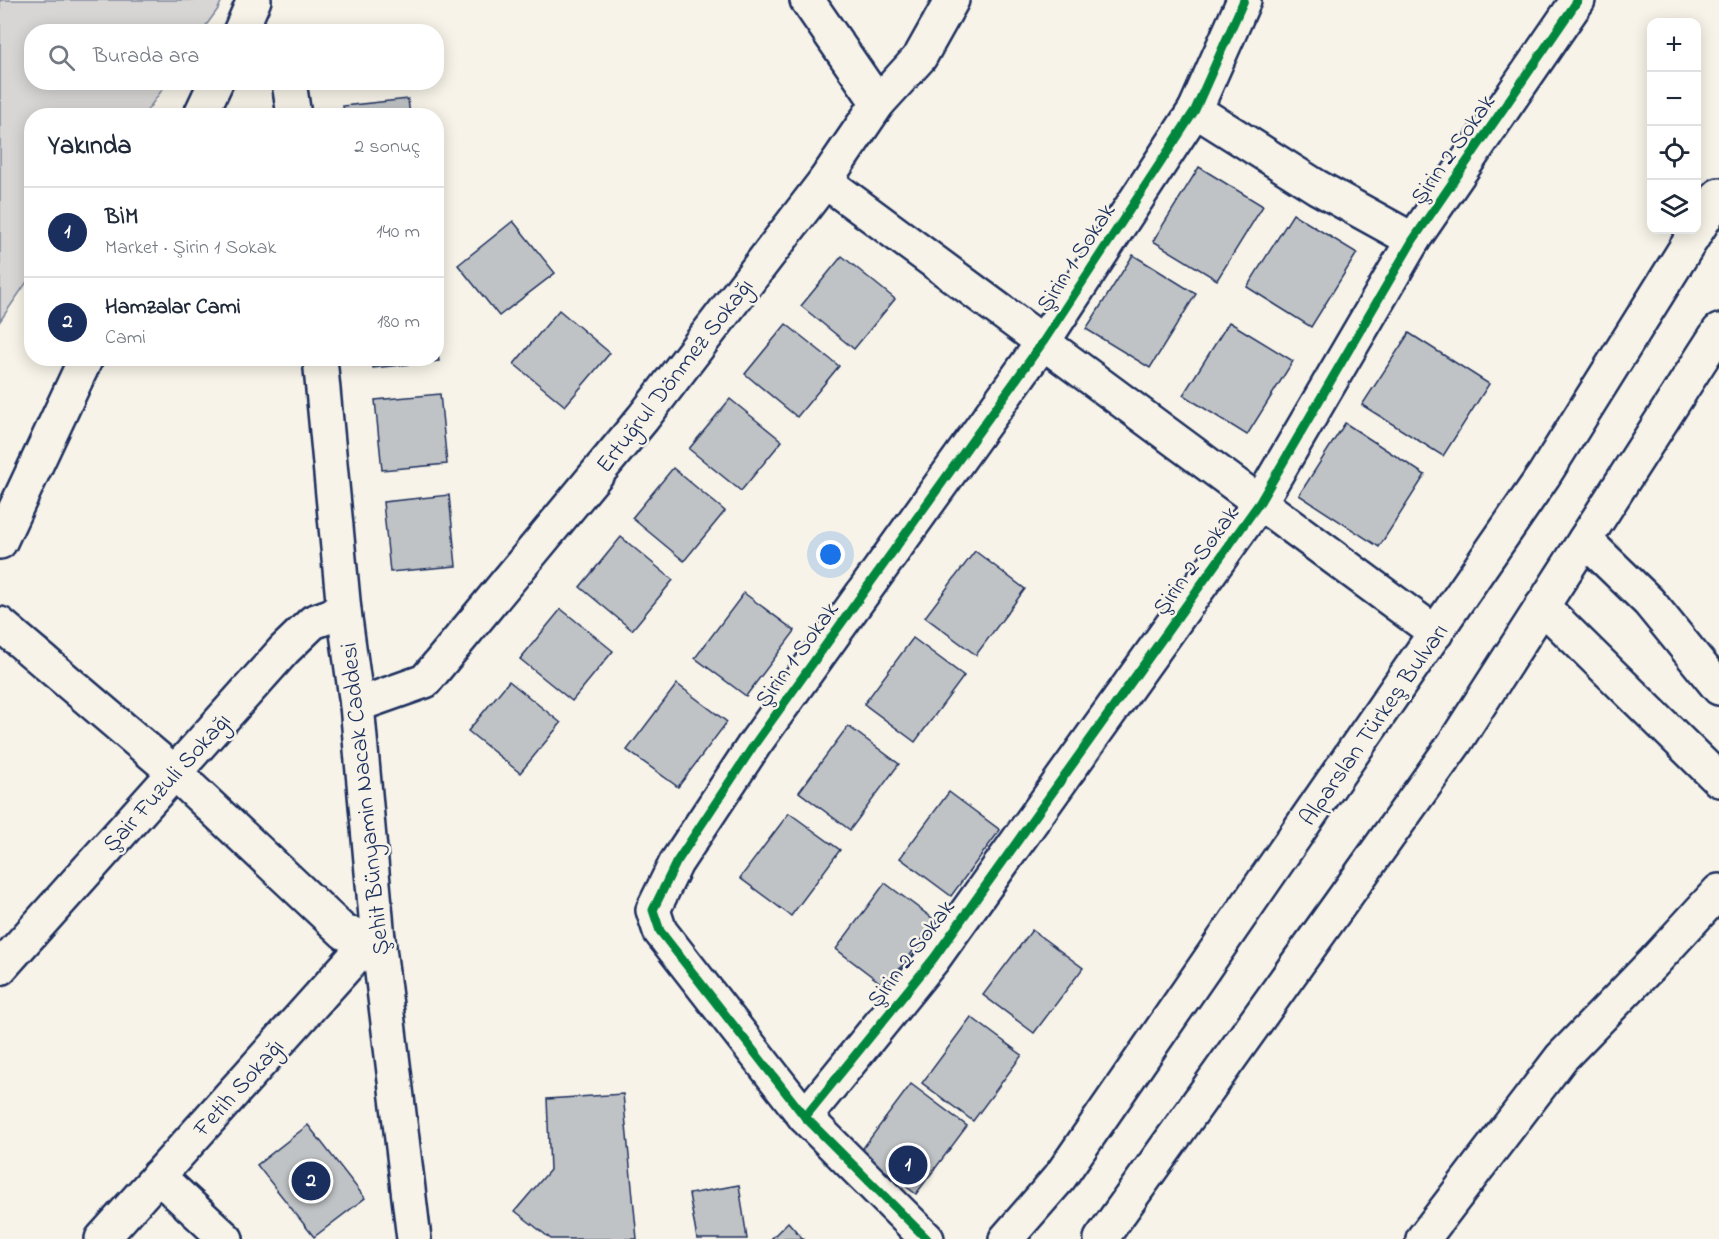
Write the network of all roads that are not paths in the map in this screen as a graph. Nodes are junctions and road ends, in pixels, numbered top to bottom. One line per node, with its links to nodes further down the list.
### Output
1 (807, 0): 7 (main road)
2 (952, 0): 7 (main road, Ertuğrul Dönmez Sokağı)
3 (1244, 0): 10 (main road, Şirin 1 Sokak)
4 (1578, 0): 13 (main road, Şirin 2 Sokak)
5 (212, 90): 8 (main road)
6 (290, 90): 9 (main road)
7 (878, 103): 11 (main road, Ertuğrul Dönmez Sokağı)
8 (204, 108)
9 (293, 108)
10 (1195, 110): 13 (main road); 15 (main road, Şirin 1 Sokak)
11 (825, 181): 15 (main road); 26 (main road, Ertuğrul Dönmez Sokağı)
12 (1719, 195): 24 (main road, Alparslan Türkeş Bulvarı)
13 (1413, 240): 18 (main road, Şirin 2 Sokak)
14 (1719, 330): 19 (main road)
15 (1043, 342): 18 (main road); 32 (main road, Şirin 1 Sokak)
16 (82, 366): 20 (main road)
17 (321, 366): 22 (main road, Şehit Bünyamin Nacak Caddesi)
18 (1260, 502): 24 (main road); 32 (main road, Şirin 2 Sokak)
19 (1585, 540): 21 (main road); 25 (main road)
20 (0, 542)
21 (1542, 606): 28 (main road); 39 (main road)
22 (344, 611): 26 (main road, Şehit Bünyamin Nacak Caddesi); 27 (main road, Şair Fuzuli Sokağı)
23 (0, 624): 27 (main road)
24 (1436, 633): 38 (main road, Alparslan Türkeş Bulvarı)
25 (1719, 688)
26 (357, 705): 30 (main road, Şehit Bünyamin Nacak Caddesi)
27 (175, 773): 30 (main road); 31 (main road, Şair Fuzuli Sokağı)
28 (1719, 780)
29 (1719, 891): 40 (main road)
30 (378, 939): 33 (main road, Fetih Sokağı); 36 (main road, Şehit Bünyamin Nacak Caddesi)
31 (0, 968)
32 (805, 1117): 37 (main road, Şirin 1 Sokak)
33 (158, 1176): 34 (main road, Fetih Sokağı); 35 (main road)
34 (102, 1239)
35 (226, 1239)
36 (414, 1239)
37 (927, 1239)
38 (1006, 1239)
39 (1101, 1239)
40 (1423, 1239)

